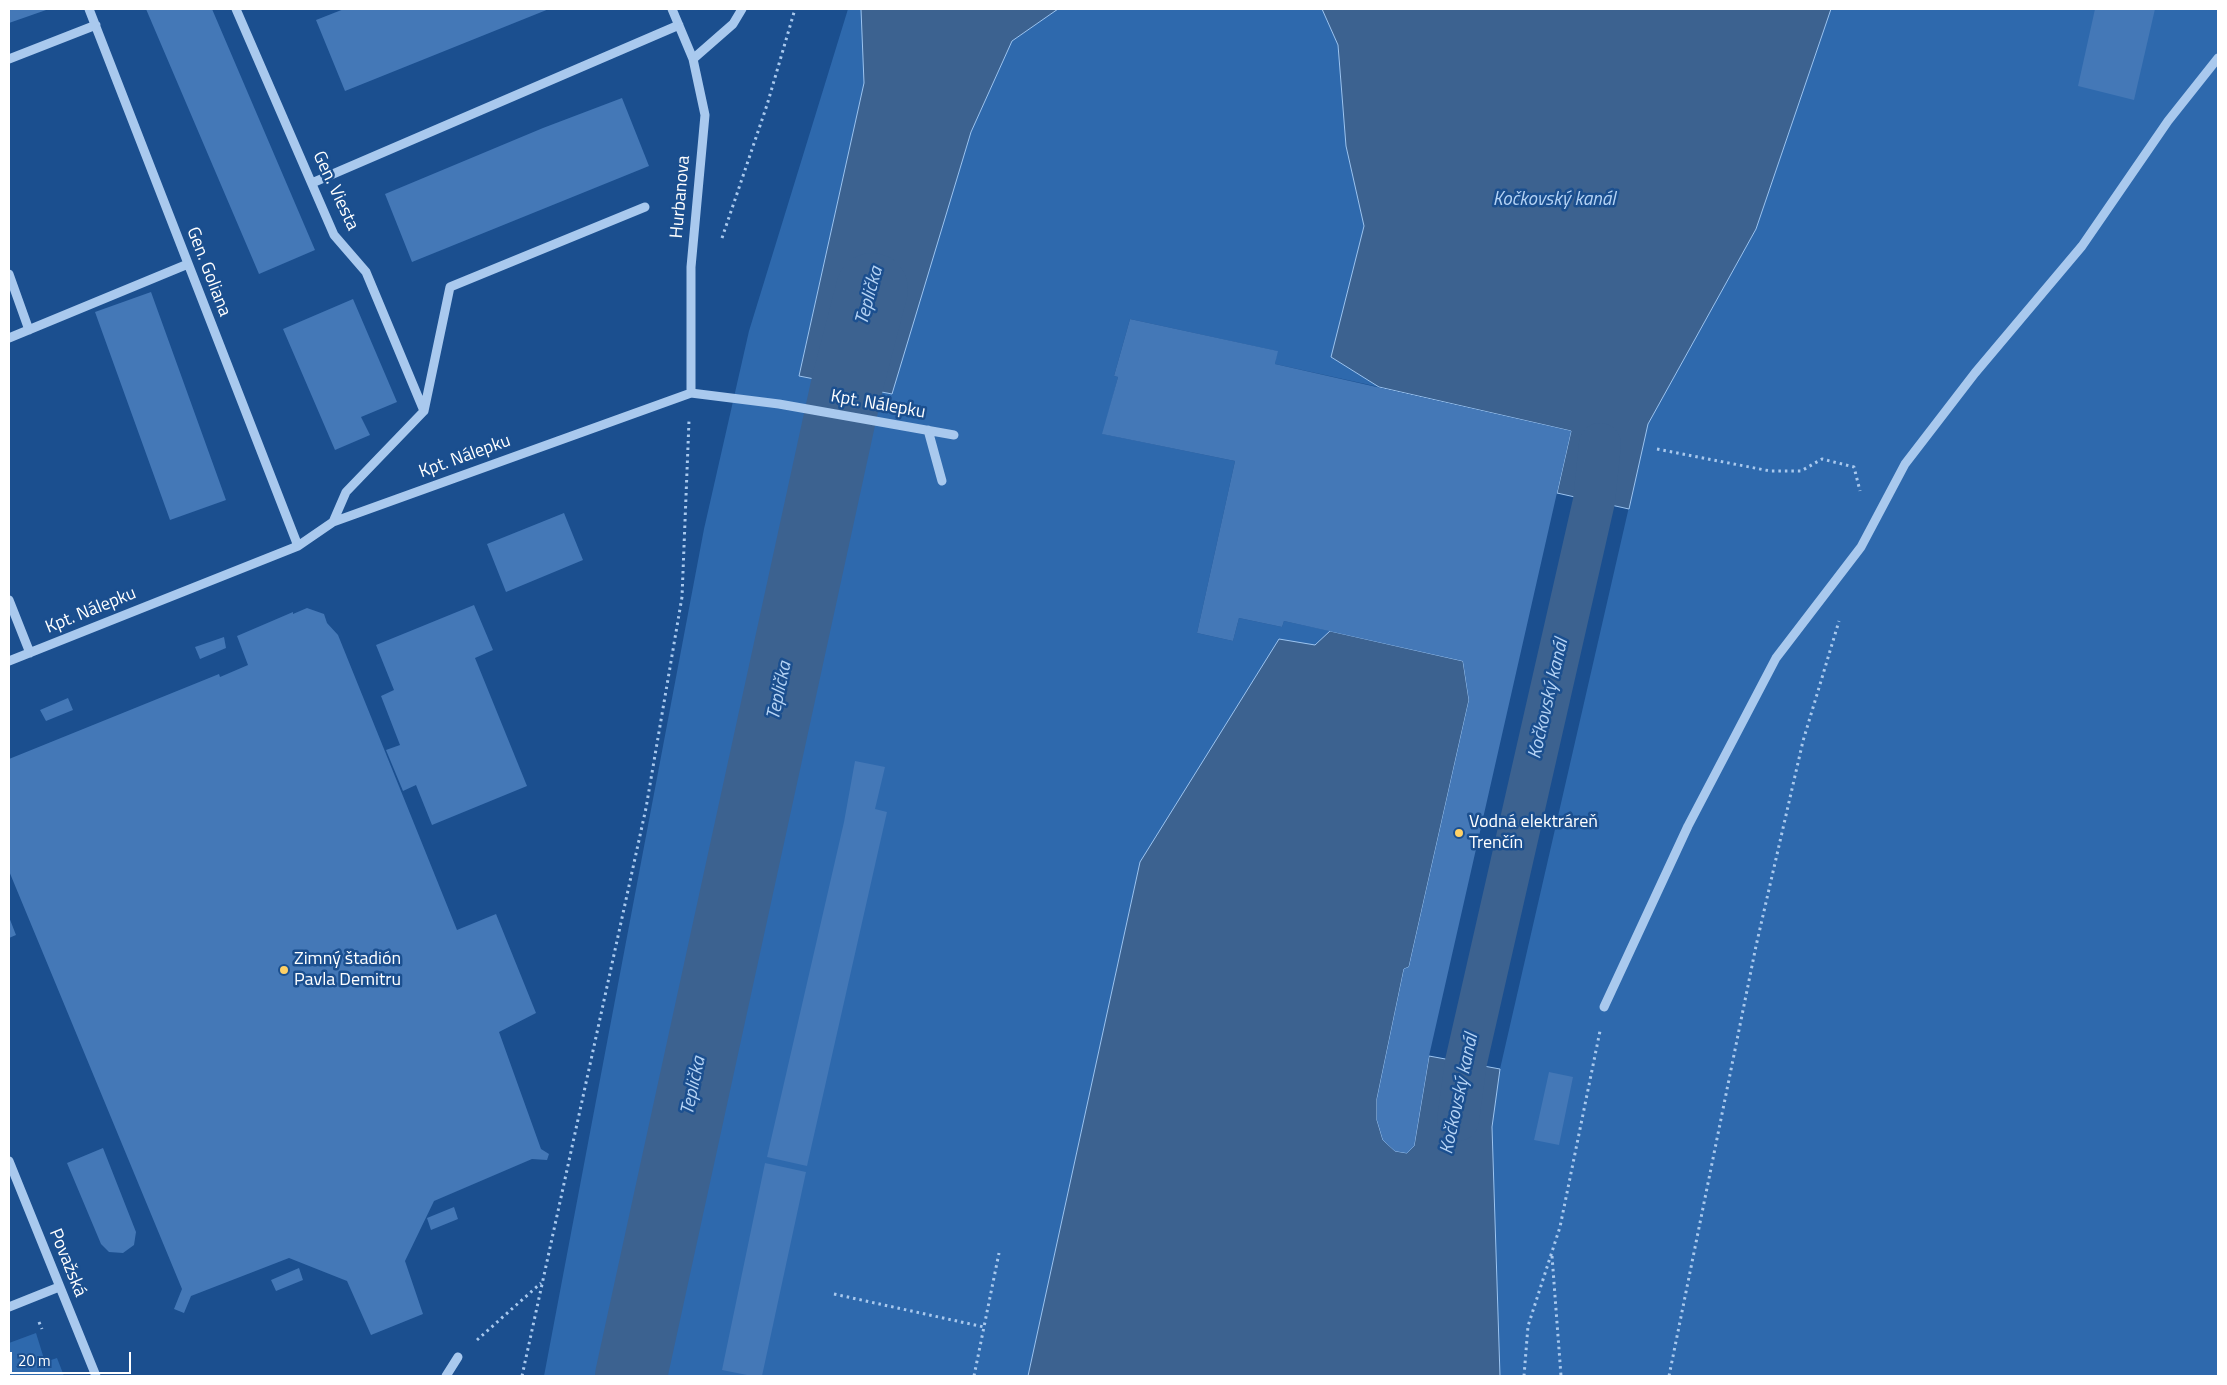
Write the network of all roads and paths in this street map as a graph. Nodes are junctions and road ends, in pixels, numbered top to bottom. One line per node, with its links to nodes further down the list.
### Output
1 (90, 9): 6 (street, Gen. Goliana)
2 (236, 9): 11 (street, Gen. Viesta)
3 (672, 9): 7 (street, Hurbanova)
4 (742, 9): 10 (street)
5 (795, 9): 13 (path)
6 (96, 25): 9 (street); 14 (street, Gen. Goliana)
7 (679, 25): 10 (street, Hurbanova); 11 (street)
8 (2218, 58): 31 (street)
9 (9, 59)
10 (693, 59): 18 (street, Hurbanova)
11 (312, 183): 19 (street, Gen. Viesta)
12 (645, 207): 19 (street)
13 (719, 246)
14 (188, 264): 16 (street); 26 (street, Gen. Goliana)
15 (9, 274): 16 (street)
16 (29, 330): 17 (street)
17 (9, 338)
18 (691, 394): 20 (street, Kpt. Nálepku); 25 (street, Kpt. Nálepku); 35 (path)
19 (424, 411): 25 (street)
20 (928, 430): 21 (street, Kpt. Nálepku); 23 (street)
21 (954, 435)
22 (1657, 449): 24 (path)
23 (942, 481)
24 (1862, 496)
25 (334, 522): 26 (street, Kpt. Nálepku)
26 (298, 546): 29 (street, Kpt. Nálepku)
27 (9, 600): 29 (street)
28 (1842, 612): 47 (path)
29 (30, 653): 30 (street, Kpt. Nálepku)
30 (9, 661)
31 (1604, 1007): 34 (path)
32 (9, 1161): 36 (street, Považská)
33 (999, 1253): 39 (path)
34 (1552, 1253): 45 (path); 46 (path)
35 (541, 1283): 40 (path); 43 (path)
36 (59, 1288): 38 (street); 41 (street, Považská)
37 (834, 1294): 39 (path)
38 (9, 1307)
39 (984, 1327): 44 (path)
40 (458, 1357): 42 (street)
41 (96, 1376)
42 (446, 1376)
43 (522, 1376)
44 (974, 1376)
45 (1524, 1376)
46 (1561, 1376)
47 (1669, 1376)

